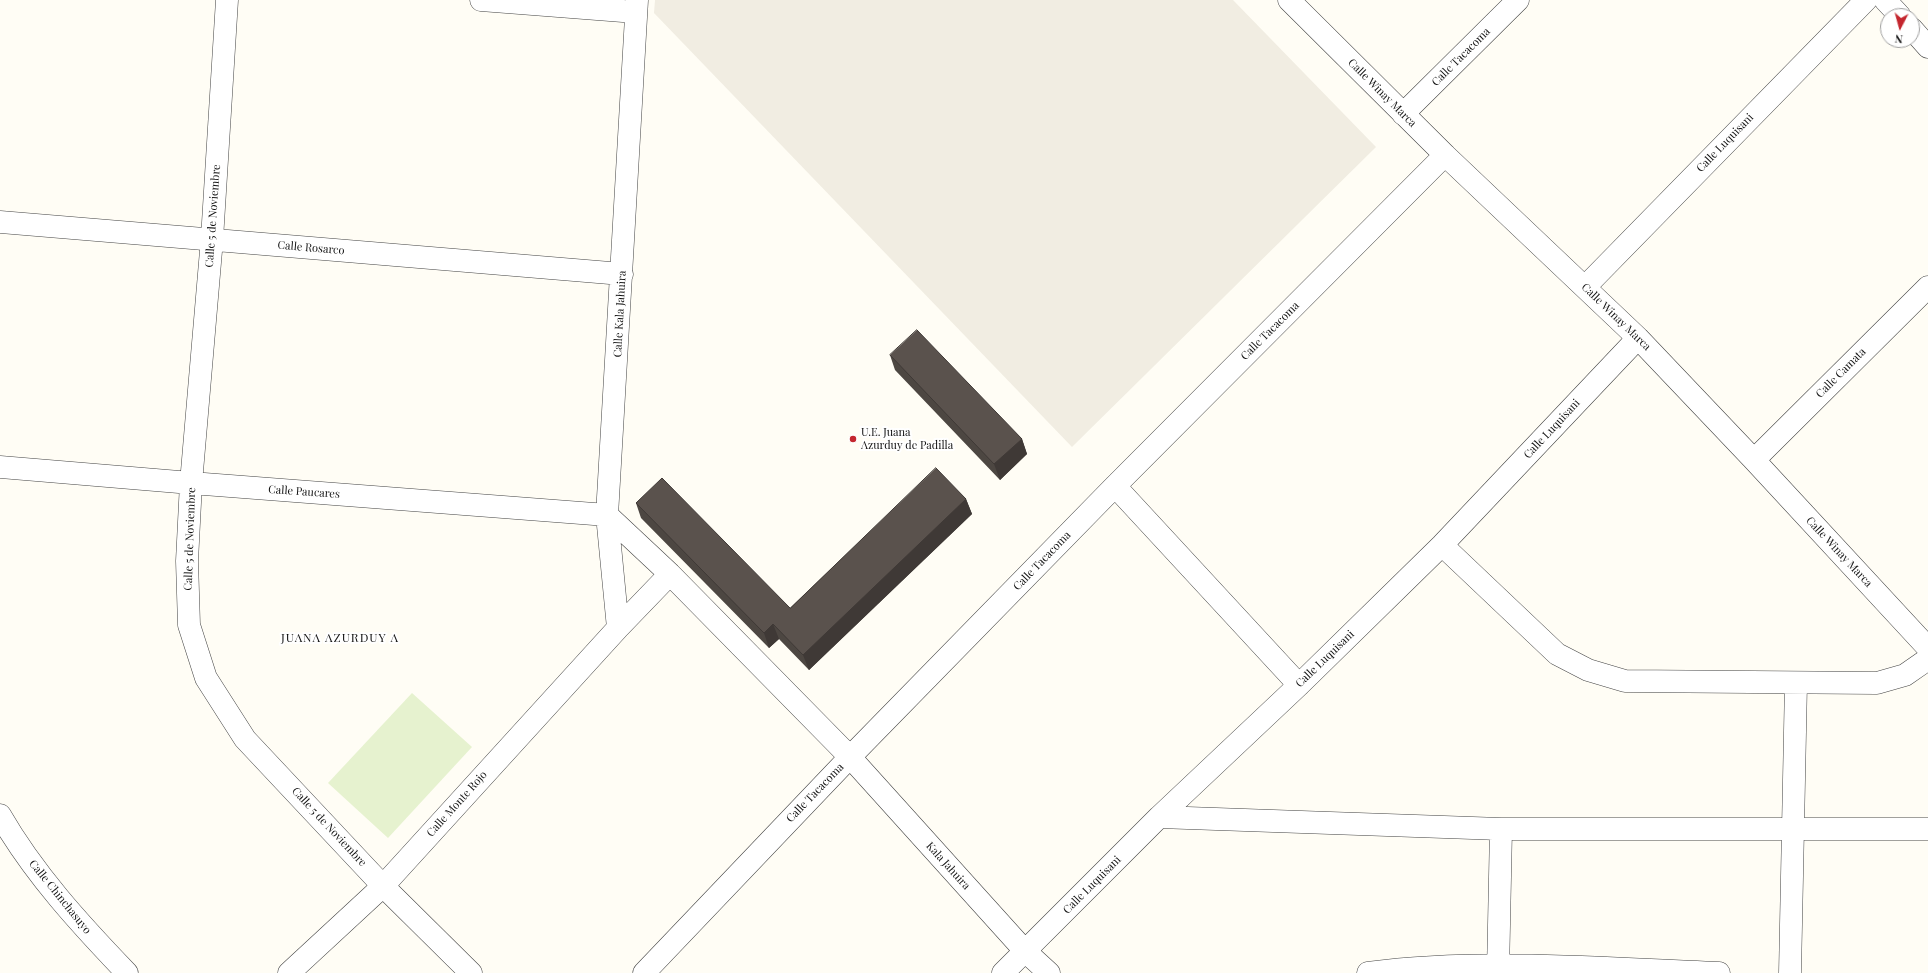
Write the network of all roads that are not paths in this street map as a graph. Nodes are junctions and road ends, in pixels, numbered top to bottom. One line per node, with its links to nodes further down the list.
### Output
1 (227, 0): 14 (street, Calle 5 de Noviembre)
2 (481, 0): 7 (street)
3 (1289, 0): 11 (street, Calle Winay Marca)
4 (1518, 0): 11 (street, Calle Tacacoma)
5 (1866, 0): 16 (street, Calle Luquisani)
6 (1885, 0): 8 (street)
7 (637, 6): 15 (street, Calle Kala Jahuira)
8 (1892, 8)
9 (1920, 38): 10 (street)
10 (1928, 47)
11 (1403, 114): 12 (street, Calle Winay Marca)
12 (1445, 155): 16 (street, Calle Winay Marca); 22 (street, Calle Tacacoma)
13 (0, 222): 14 (street, Calle Rosarco)
14 (212, 239): 15 (street, Calle Rosarco); 21 (street, Calle 5 de Noviembre)
15 (622, 274): 23 (street, Calle Kala Jahuira)
16 (1585, 287): 18 (street, Calle Winay Marca)
17 (1928, 287): 19 (street, Calle Camata)
18 (1638, 338): 19 (street, Calle Winay Marca); 24 (street, Calle Luquisani)
19 (1754, 460): 27 (street, Calle Winay Marca)
20 (0, 467): 21 (street, Calle Paucares)
21 (191, 483): 23 (street, Calle Paucares); 37 (street, Calle 5 de Noviembre)
22 (1115, 486): 30 (street); 31 (street, Calle Tacacoma)
23 (607, 515): 25 (street, Kala Jahuira); 26 (street, Calle Kala Jahuira)
24 (1442, 545): 29 (street); 30 (street, Calle Luquisani)
25 (670, 574): 26 (street, Calle Monte Rojo); 31 (street, Kala Jahuira)
26 (618, 628): 37 (street, Calle Monte Rojo)
27 (1928, 648)
28 (1928, 659): 29 (street)
29 (1796, 683): 34 (street)
30 (1299, 685): 33 (street, Calle Luquisani)
31 (850, 757): 38 (street, Kala Jahuira); 43 (street, Calle Tacacoma)
32 (0, 815): 40 (street, Calle Chinchasuyo)
33 (1159, 817): 35 (street); 38 (street, Calle Luquisani)
34 (1793, 828): 35 (street); 36 (street); 48 (street)
35 (1501, 829): 39 (street)
36 (1928, 829)
37 (383, 886): 41 (street, Calle Monte Rojo); 42 (street, Calle 5 de Noviembre)
38 (1025, 951): 44 (street, Calle Luquisani); 45 (street, Kala Jahuira)
39 (1498, 969): 46 (street); 47 (street)
40 (127, 973)
41 (289, 973)
42 (471, 973)
43 (644, 973)
44 (1003, 973)
45 (1049, 973)
46 (1368, 973)
47 (1719, 973)
48 (1790, 973)

